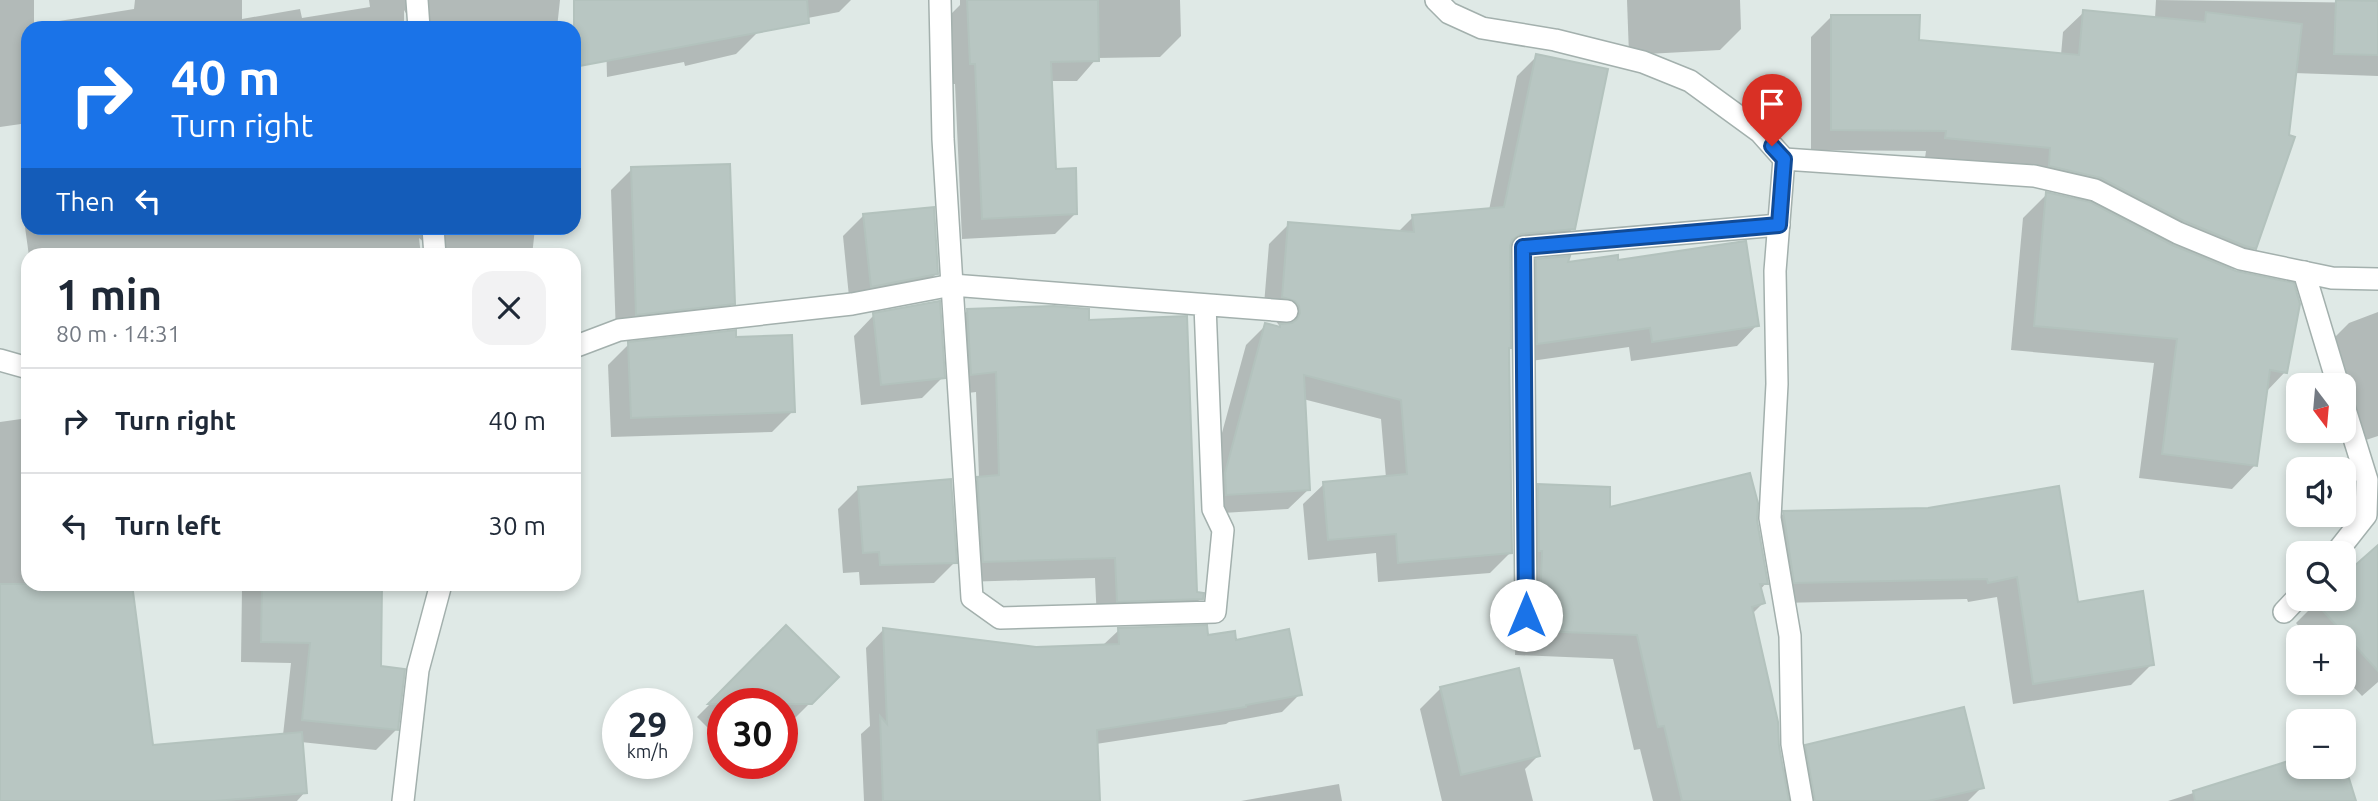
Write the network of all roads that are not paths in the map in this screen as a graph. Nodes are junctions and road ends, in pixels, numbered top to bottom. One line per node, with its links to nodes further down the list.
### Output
1 (417, 0): 4 (street)
2 (940, 0): 9 (street)
3 (1436, 0): 5 (street)
4 (418, 21)
5 (1784, 159): 6 (street); 7 (street)
6 (1779, 225): 19 (street); 21 (street)
7 (2304, 272): 8 (street); 15 (street)
8 (2378, 279)
9 (952, 285): 10 (street); 10 (street); 12 (street)
10 (1205, 305): 11 (street)
11 (1287, 311)
12 (581, 344)
13 (0, 360): 14 (street)
14 (21, 366)
15 (2334, 373)
16 (2355, 443): 17 (street)
17 (2345, 541)
18 (439, 591): 20 (street)
19 (1526, 615)
20 (403, 801)
21 (1802, 801)

